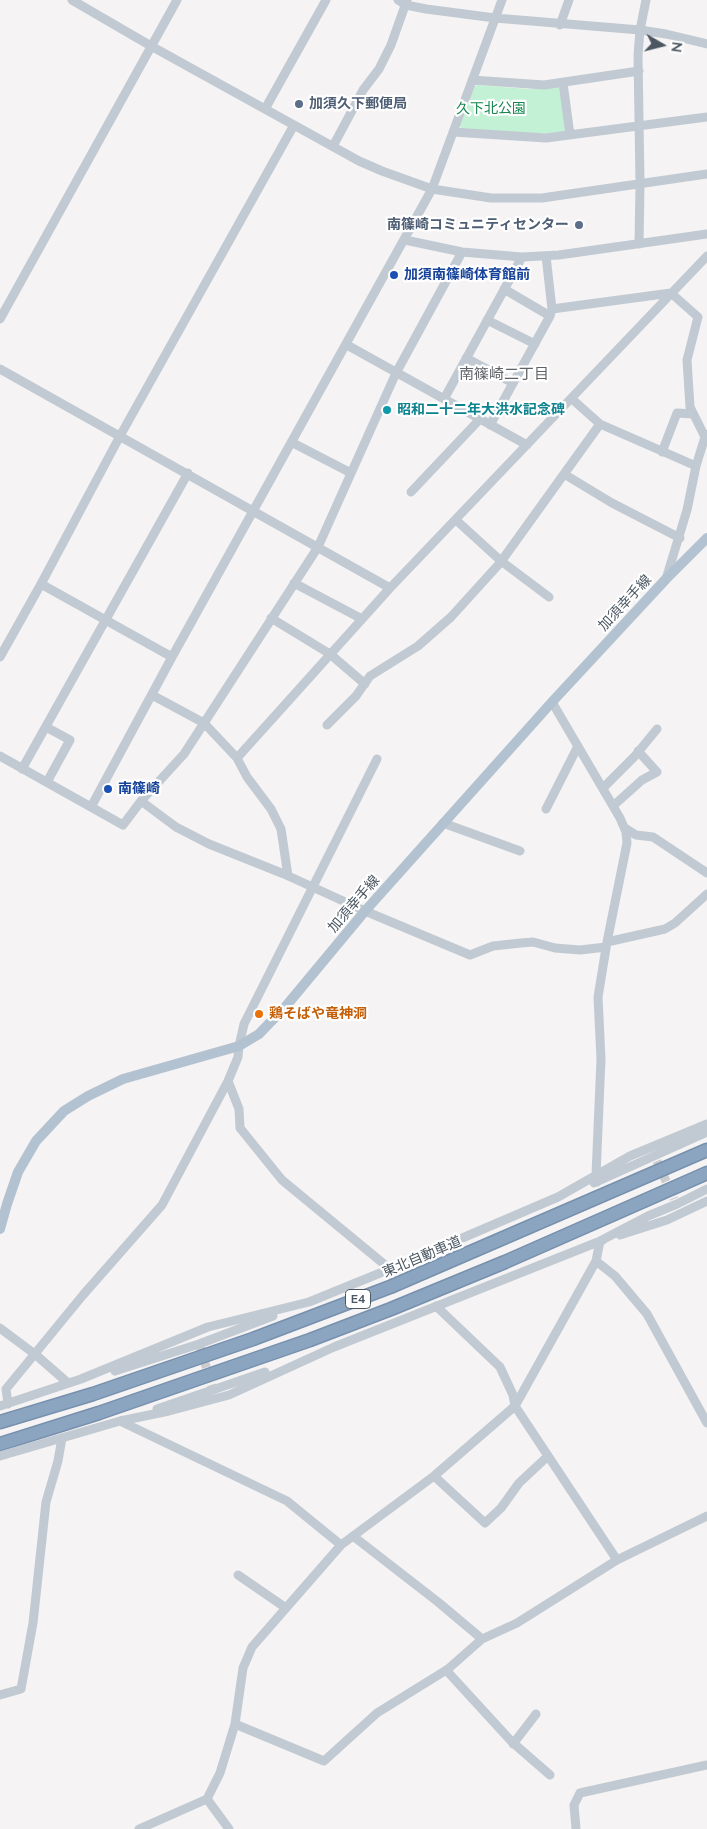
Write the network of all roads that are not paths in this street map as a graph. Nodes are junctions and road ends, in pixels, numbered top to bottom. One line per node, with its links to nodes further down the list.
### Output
1 (72, 0): 13 (street)
2 (177, 0): 13 (street)
3 (326, 0): 17 (street)
4 (502, 0): 9 (street)
5 (569, 0): 10 (street)
6 (646, 0): 11 (street)
7 (404, 2): 8 (street); 23 (street)
8 (427, 4): 9 (street)
9 (495, 18): 10 (street); 15 (street)
10 (560, 24): 11 (street)
11 (640, 30): 12 (street); 14 (street)
12 (707, 44)
13 (151, 46): 17 (street); 37 (street)
14 (639, 71): 16 (street); 20 (street)
15 (472, 80): 16 (street); 21 (street)
16 (563, 83): 22 (street)
17 (265, 109): 19 (street)
18 (707, 117): 20 (street)
19 (294, 125): 23 (street); 51 (street)
20 (640, 126): 22 (street); 25 (street)
21 (453, 132): 22 (street); 26 (street)
22 (570, 135)
23 (333, 146): 26 (street)
24 (707, 174): 25 (street)
25 (640, 184): 26 (street); 29 (street)
26 (432, 189): 28 (street)
27 (707, 234): 29 (street)
28 (405, 240): 30 (street); 40 (street)
29 (639, 244): 31 (street)
30 (462, 252): 33 (street); 43 (street)
31 (546, 256): 33 (street); 36 (street)
32 (707, 256): 35 (street)
33 (522, 257): 34 (street)
34 (504, 289): 36 (street); 38 (street)
35 (671, 293): 36 (street); 45 (street); 47 (street)
36 (551, 312): 39 (street)
37 (0, 320)
38 (487, 320): 39 (street); 41 (street)
39 (534, 344): 44 (street)
40 (347, 345): 43 (street); 53 (street)
41 (466, 358): 44 (street); 46 (street)
42 (0, 369): 51 (street)
43 (396, 373): 46 (street); 57 (street)
44 (513, 383): 50 (street)
45 (572, 398): 49 (street); 54 (street)
46 (444, 399): 48 (street)
47 (694, 414): 52 (street); 55 (street)
48 (480, 419): 50 (street); 60 (street)
49 (600, 424): 55 (street); 59 (street)
50 (490, 425): 54 (street)
51 (120, 436): 58 (street); 69 (street)
52 (706, 436): 56 (street)
53 (293, 443): 57 (street); 61 (street)
54 (527, 445): 62 (street)
55 (662, 452): 56 (street)
56 (696, 466): 63 (street)
57 (351, 473): 65 (street)
58 (188, 474): 61 (street); 73 (street)
59 (564, 474): 63 (street); 66 (street)
60 (412, 492)
61 (254, 512): 65 (street); 77 (street)
62 (456, 520): 66 (street); 70 (street)
63 (680, 538): 67 (street)
64 (707, 538): 67 (main road, 加須幸手線)
65 (318, 547): 68 (street); 70 (street)
66 (501, 561): 71 (street); 78 (street)
67 (666, 579): 80 (main road, 加須幸手線)
68 (294, 583): 72 (street); 74 (street)
69 (42, 584): 73 (street); 76 (street)
70 (390, 588): 74 (street)
71 (549, 597)
72 (271, 618): 75 (street); 81 (street)
73 (105, 619): 77 (street); 83 (street)
74 (362, 619): 75 (street)
75 (330, 654): 78 (street); 88 (street)
76 (0, 657)
77 (172, 657): 79 (street)
78 (365, 684): 82 (street)
79 (152, 694): 81 (street); 95 (street)
80 (552, 702): 85 (street); 97 (main road, 加須幸手線)
81 (204, 723): 88 (street); 93 (street)
82 (327, 725)
83 (46, 727): 90 (street); 91 (street)
84 (657, 729): 86 (street)
85 (578, 746): 92 (street); 96 (street)
86 (638, 751): 92 (street); 94 (street)
87 (0, 756): 90 (street)
88 (237, 758): 101 (street)
89 (376, 759): 102 (street)
90 (22, 769): 91 (street)
91 (47, 782): 95 (street)
92 (602, 788): 94 (street)
93 (142, 801): 95 (street); 101 (street)
94 (613, 806): 98 (street)
95 (91, 807)
96 (546, 809)
97 (443, 823): 99 (street); 104 (main road, 加須幸手線)
98 (625, 828): 100 (street); 105 (street)
99 (520, 851)
100 (707, 873)
101 (288, 876): 102 (street)
102 (313, 887): 104 (street); 106 (street)
103 (707, 894): 105 (street)
104 (365, 911): 105 (street); 106 (main road, 加須幸手線)
105 (607, 944): 112 (street)
106 (239, 1046): 107 (street); 115 (main road, 加須幸手線)
107 (228, 1081): 118 (street); 122 (street)
108 (707, 1124): 112 (street)
109 (707, 1132): 112 (street)
110 (707, 1150): 129 (highway, 東北自動車道 / E4)
111 (707, 1172): 132 (highway, E4)
112 (597, 1178): 118 (street)
113 (707, 1189): 116 (street)
114 (707, 1201): 116 (street)
115 (0, 1229)
116 (600, 1241): 117 (street); 120 (street)
117 (596, 1261): 127 (street); 130 (street)
118 (390, 1269): 119 (street)
119 (309, 1302): 124 (street); 124 (street)
120 (436, 1306): 123 (street); 127 (street)
121 (0, 1328): 122 (street)
122 (36, 1355): 125 (street); 126 (street)
123 (297, 1364): 128 (street); 128 (street)
124 (81, 1379): 125 (street)
125 (68, 1384): 126 (street)
126 (4, 1405)
127 (515, 1406): 134 (street); 135 (street)
128 (120, 1421): 131 (street); 138 (street)
129 (0, 1422)
130 (707, 1423)
131 (62, 1438): 133 (street); 144 (street)
132 (0, 1444)
133 (0, 1456)
134 (548, 1456): 135 (street); 139 (street)
135 (434, 1476): 137 (street)
136 (707, 1516): 139 (street)
137 (353, 1536): 138 (street); 142 (street)
138 (341, 1545): 141 (street)
139 (617, 1560): 142 (street)
140 (238, 1575): 141 (street)
141 (286, 1608): 146 (street)
142 (482, 1639): 143 (street)
143 (446, 1670): 146 (street); 147 (street)
144 (0, 1695)
145 (536, 1714): 147 (street)
146 (235, 1724): 150 (street)
147 (513, 1744): 149 (street)
148 (707, 1765): 153 (street)
149 (550, 1775)
150 (207, 1799): 151 (street); 152 (street)
151 (139, 1829)
152 (229, 1829)
153 (576, 1829)

